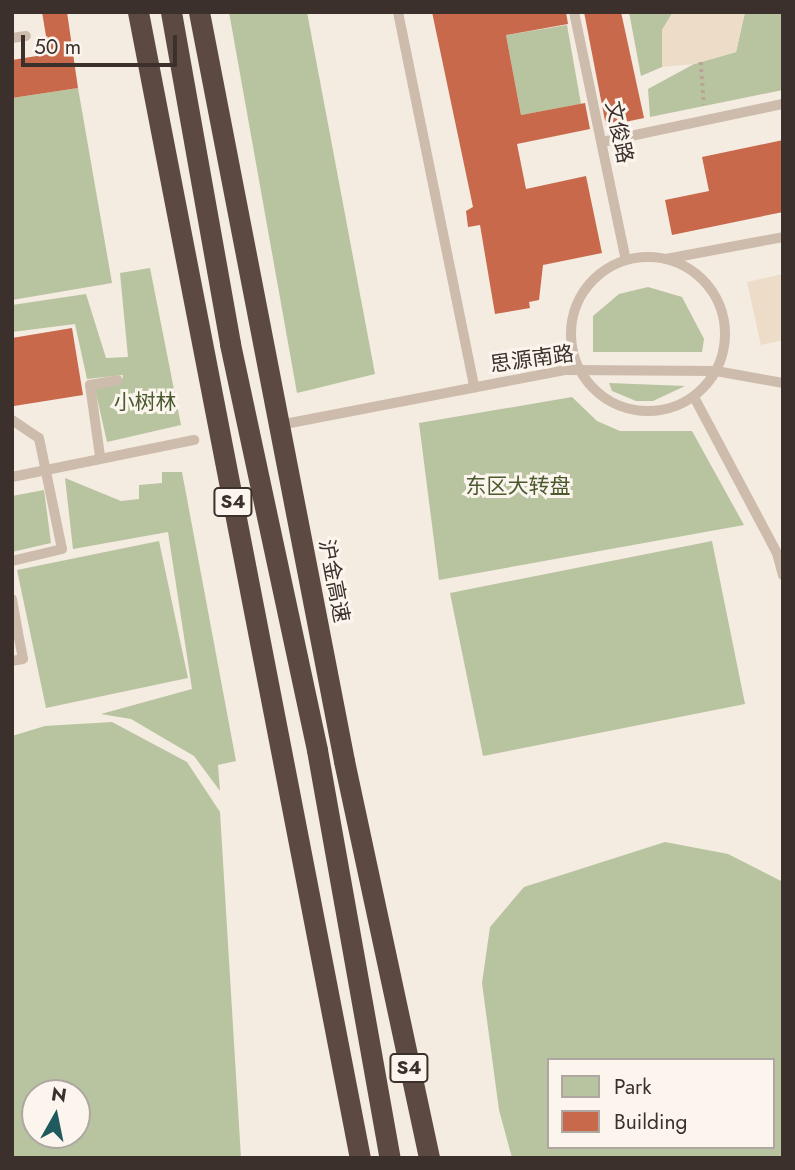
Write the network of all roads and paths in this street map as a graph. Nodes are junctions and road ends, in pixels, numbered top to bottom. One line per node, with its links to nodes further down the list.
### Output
1 (138, 12): 32 (highway, S4)
2 (171, 12): 33 (highway, S4)
3 (199, 12): 34 (highway, 沪金高速 / S4)
4 (398, 12): 19 (lane)
5 (574, 12): 11 (lane, 文俊路)
6 (26, 36): 7 (lane)
7 (12, 38)
8 (701, 62): 10 (path)
9 (783, 104): 10 (lane)
10 (705, 120): 11 (lane)
11 (602, 142): 14 (lane, 文俊路)
12 (783, 237): 13 (lane)
13 (666, 259): 14 (lane); 16 (lane)
14 (626, 260): 15 (lane)
15 (580, 370): 16 (lane, 思源南路); 19 (lane, 思源南路); 20 (lane)
16 (716, 371): 18 (lane, 思源南路); 20 (lane)
17 (118, 380): 24 (lane)
18 (783, 383)
19 (474, 387): 22 (lane, 思源南路)
20 (694, 397): 28 (lane)
21 (12, 420): 25 (lane)
22 (290, 423)
23 (194, 440): 24 (lane)
24 (100, 456): 25 (lane)
25 (48, 468): 26 (lane); 27 (lane)
26 (12, 477)
27 (12, 561)
28 (783, 575)
29 (12, 599): 30 (lane)
30 (15, 634): 31 (lane)
31 (12, 661)
32 (360, 1158)
33 (390, 1158)
34 (429, 1158)

